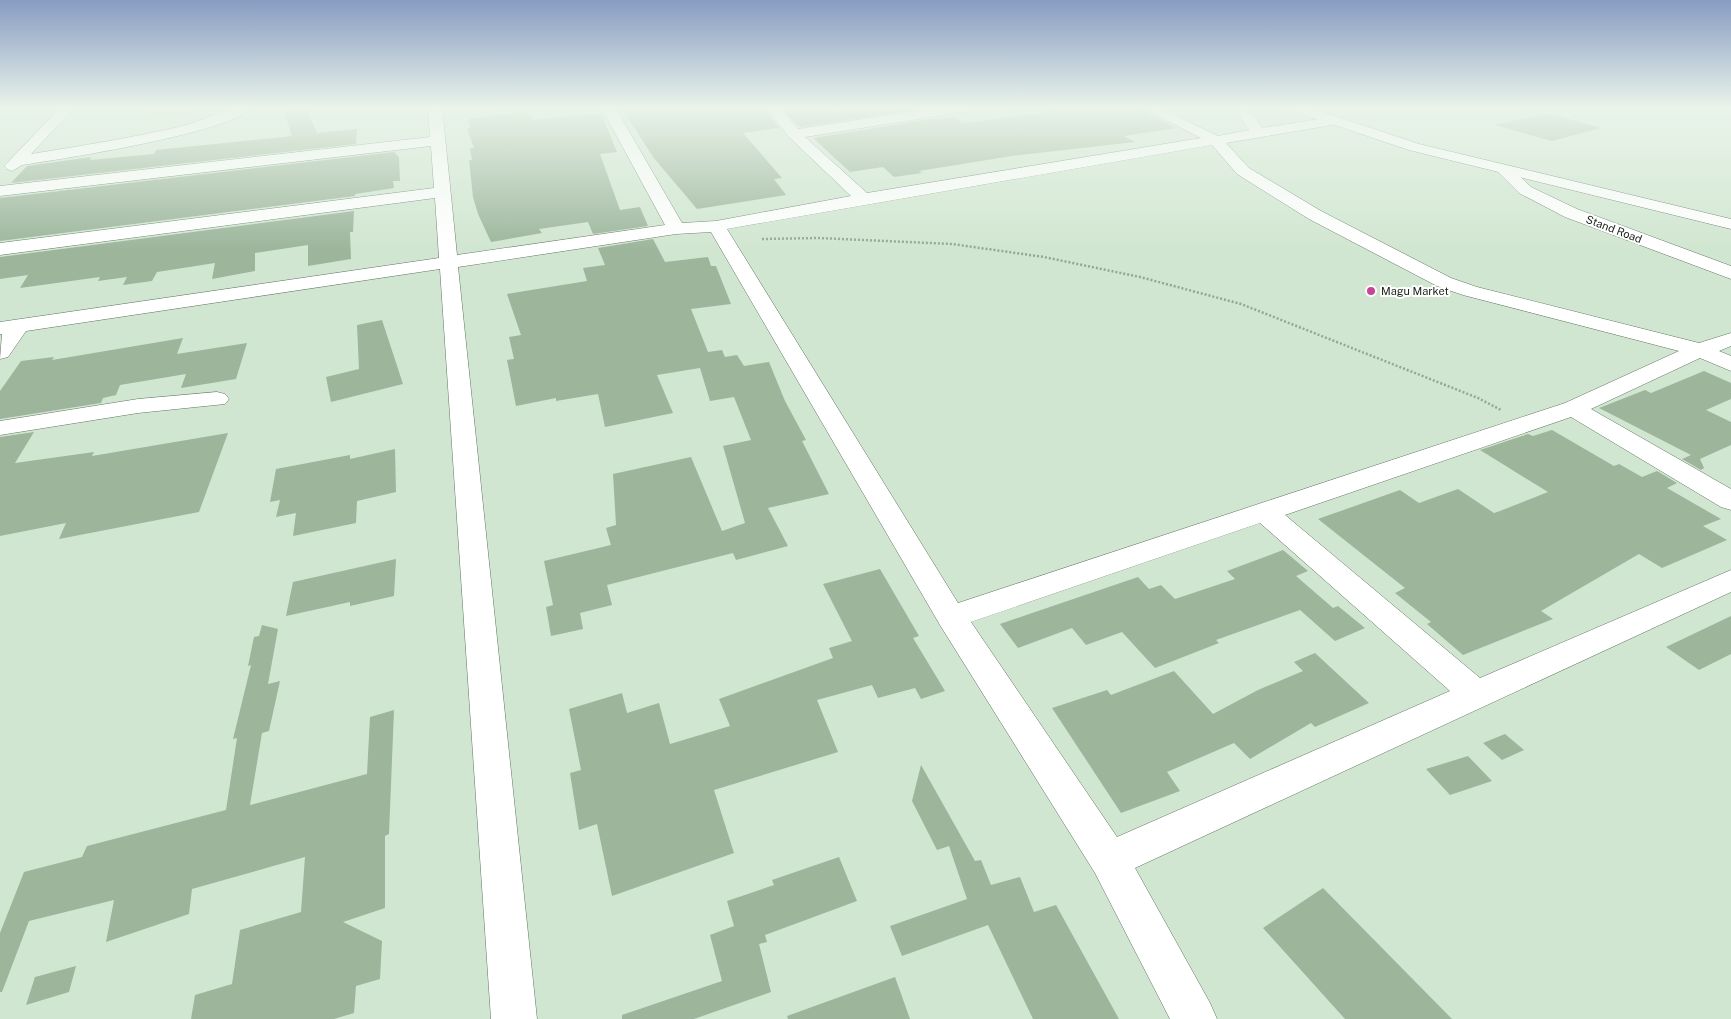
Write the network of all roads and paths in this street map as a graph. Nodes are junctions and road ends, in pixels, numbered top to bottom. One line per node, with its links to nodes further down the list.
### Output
1 (24, 155): 11 (main road)
2 (56, 155): 11 (main road)
3 (319, 155): 14 (main road)
4 (439, 155): 15 (main road)
5 (635, 155): 18 (main road)
6 (816, 155): 16 (main road)
7 (1123, 155): 16 (main road)
8 (1228, 155): 25 (main road)
9 (1444, 155): 12 (main road)
10 (0, 157): 11 (main road)
11 (21, 158): 13 (main road)
12 (1504, 170): 17 (main road); 22 (main road, Stand Road)
13 (0, 178)
14 (0, 191)
15 (444, 192): 20 (main road); 21 (main road)
16 (863, 199): 19 (main road)
17 (1731, 224)
18 (676, 229): 19 (main road); 21 (main road)
19 (720, 233): 30 (path); 35 (main road)
20 (0, 249)
21 (450, 263): 23 (main road); 38 (main road)
22 (1731, 273)
23 (9, 326): 26 (main road)
24 (1731, 339): 25 (main road)
25 (1700, 350): 27 (main road); 29 (main road)
26 (0, 352)
27 (1731, 364)
28 (217, 399): 31 (main road)
29 (1573, 408): 30 (main road); 32 (main road)
30 (1529, 424): 33 (main road)
31 (0, 428)
32 (1731, 501)
33 (1264, 512): 35 (main road); 36 (main road)
34 (1731, 580): 36 (main road)
35 (951, 617): 37 (main road)
36 (1476, 694): 37 (main road)
37 (1109, 860): 39 (main road)
38 (514, 1019)
39 (1194, 1019)

